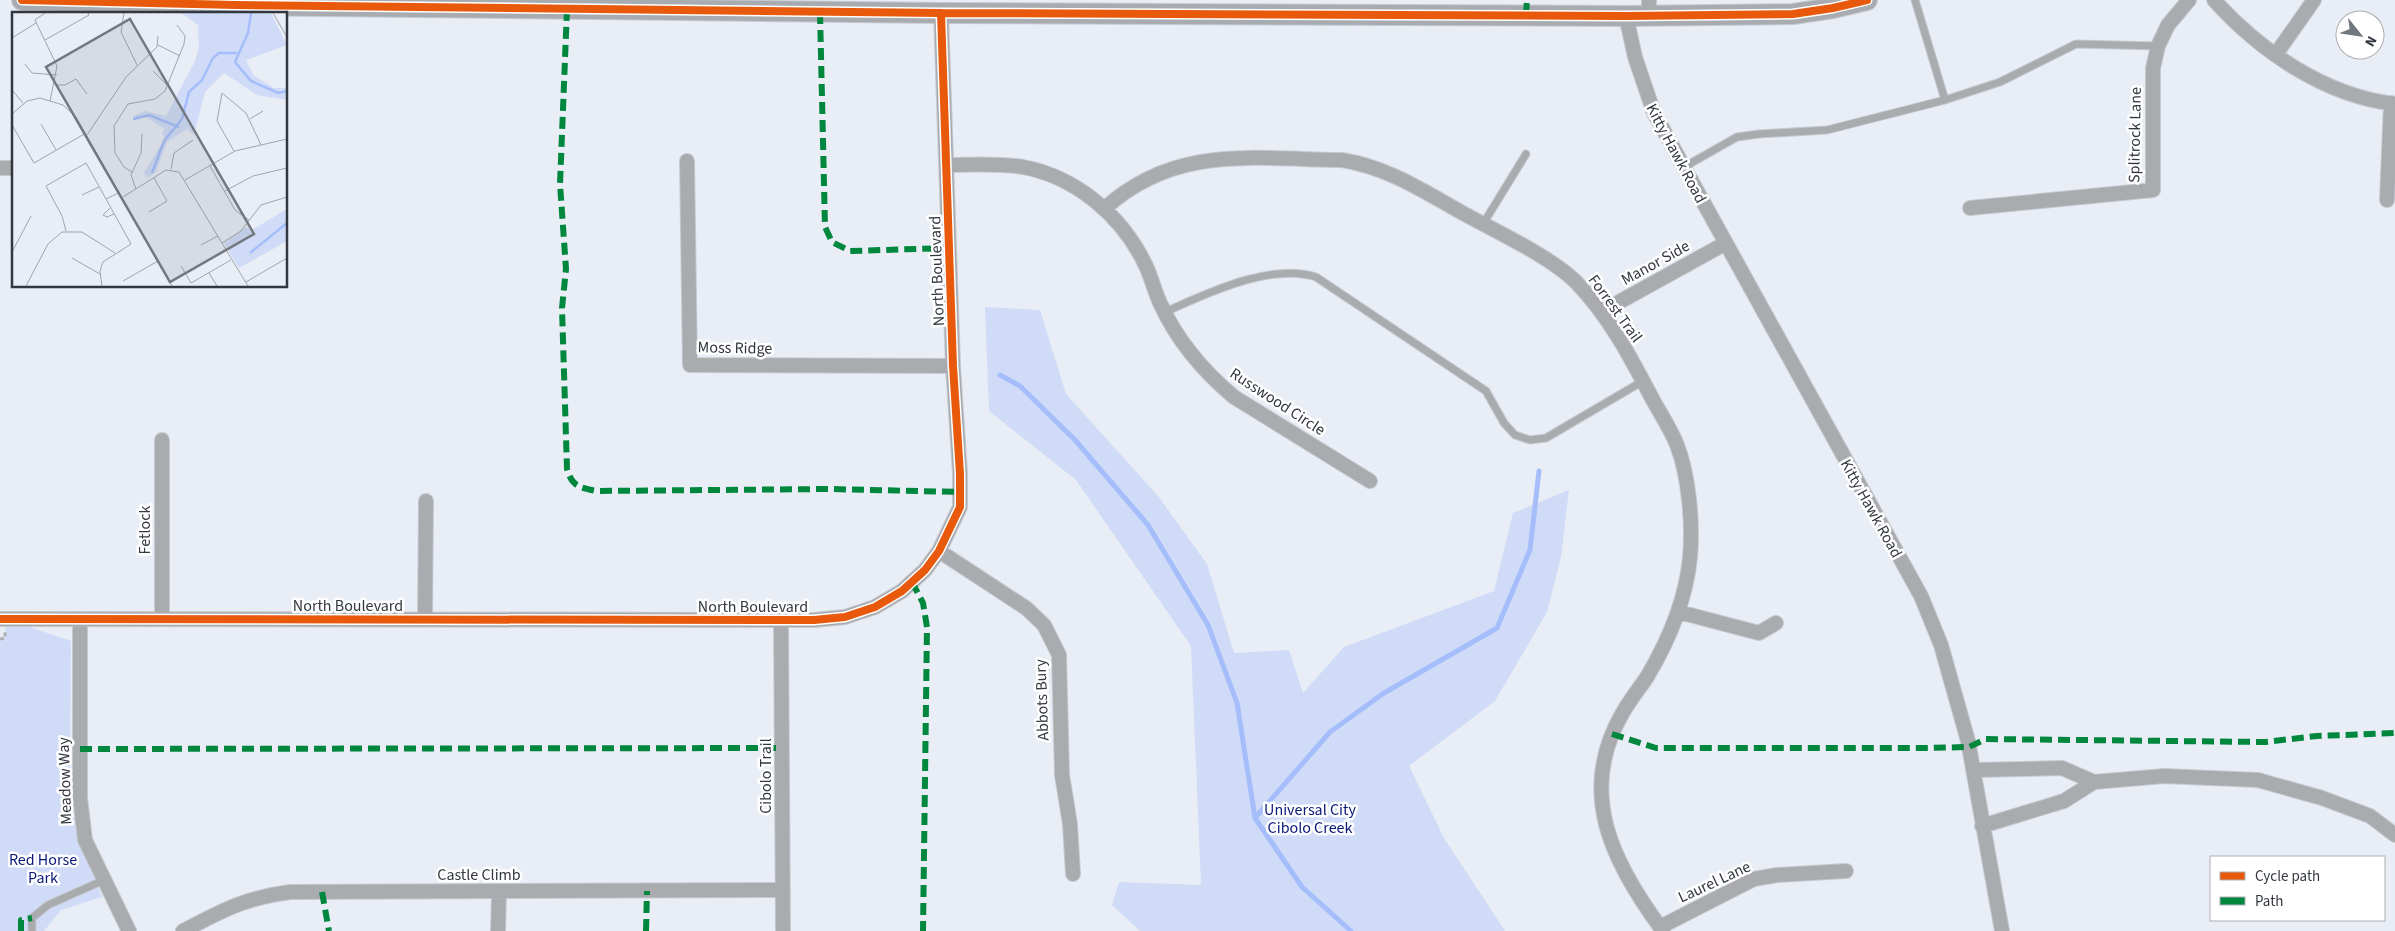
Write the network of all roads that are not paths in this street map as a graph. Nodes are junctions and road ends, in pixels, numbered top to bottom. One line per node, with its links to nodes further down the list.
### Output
1 (22, 0): 7 (street)
2 (1867, 0): 9 (street)
3 (1915, 0): 14 (lane)
4 (2190, 0): 12 (street, Splitrock Lane)
5 (2214, 0): 13 (street)
6 (2314, 0): 13 (street)
7 (236, 3): 10 (street)
8 (1000, 7): 10 (street); 11 (street)
9 (1649, 8): 11 (street)
10 (941, 13): 18 (street, North Boulevard)
11 (1626, 16): 19 (street, Kitty Hawk Road)
12 (2158, 46): 14 (lane); 21 (street, Splitrock Lane)
13 (2276, 54): 15 (street)
14 (1945, 100): 19 (lane)
15 (2393, 104): 20 (street)
16 (1526, 154): 23 (lane)
17 (687, 161): 27 (street, Moss Ridge)
18 (946, 165): 22 (street); 27 (street, North Boulevard)
19 (1684, 167): 24 (street, Kitty Hawk Road)
20 (2387, 200)
21 (1970, 208)
22 (1104, 209): 23 (street, Forrest Trail); 25 (street, Russwood Circle)
23 (1483, 224): 26 (street, Forrest Trail)
24 (1726, 243): 26 (street, Manor Side); 40 (street, Kitty Hawk Road)
25 (1165, 312): 28 (lane); 30 (street, Russwood Circle)
26 (1601, 312): 28 (street, Forrest Trail)
27 (953, 366): 32 (street, North Boulevard)
28 (1643, 381): 33 (street, Forrest Trail)
29 (162, 440): 35 (street, Fetlock)
30 (1370, 481)
31 (426, 501): 36 (street)
32 (939, 551): 38 (street, North Boulevard); 45 (street, Abbots Bury)
33 (1679, 612): 39 (street); 49 (street, Forrest Trail)
34 (0, 619): 37 (street, North Boulevard)
35 (162, 619): 36 (street, North Boulevard); 37 (street, North Boulevard)
36 (424, 619): 38 (street, North Boulevard)
37 (80, 620): 46 (street, Meadow Way)
38 (781, 620): 47 (street, Cibolo Trail)
39 (1776, 623)
40 (1973, 770): 41 (street); 42 (street, Kitty Hawk Road)
41 (2094, 782): 42 (street); 43 (street)
42 (1982, 826): 55 (street, Kitty Hawk Road)
43 (2395, 835)
44 (1846, 871): 49 (street, Laurel Lane)
45 (1074, 874)
46 (104, 880): 50 (lane); 51 (street, Meadow Way)
47 (783, 890): 48 (street, Castle Climb); 54 (street, Cibolo Trail)
48 (499, 892): 52 (street, Castle Climb); 53 (street)
49 (1662, 929)
50 (32, 931)
51 (129, 931)
52 (183, 931)
53 (498, 931)
54 (783, 931)
55 (2002, 931)

